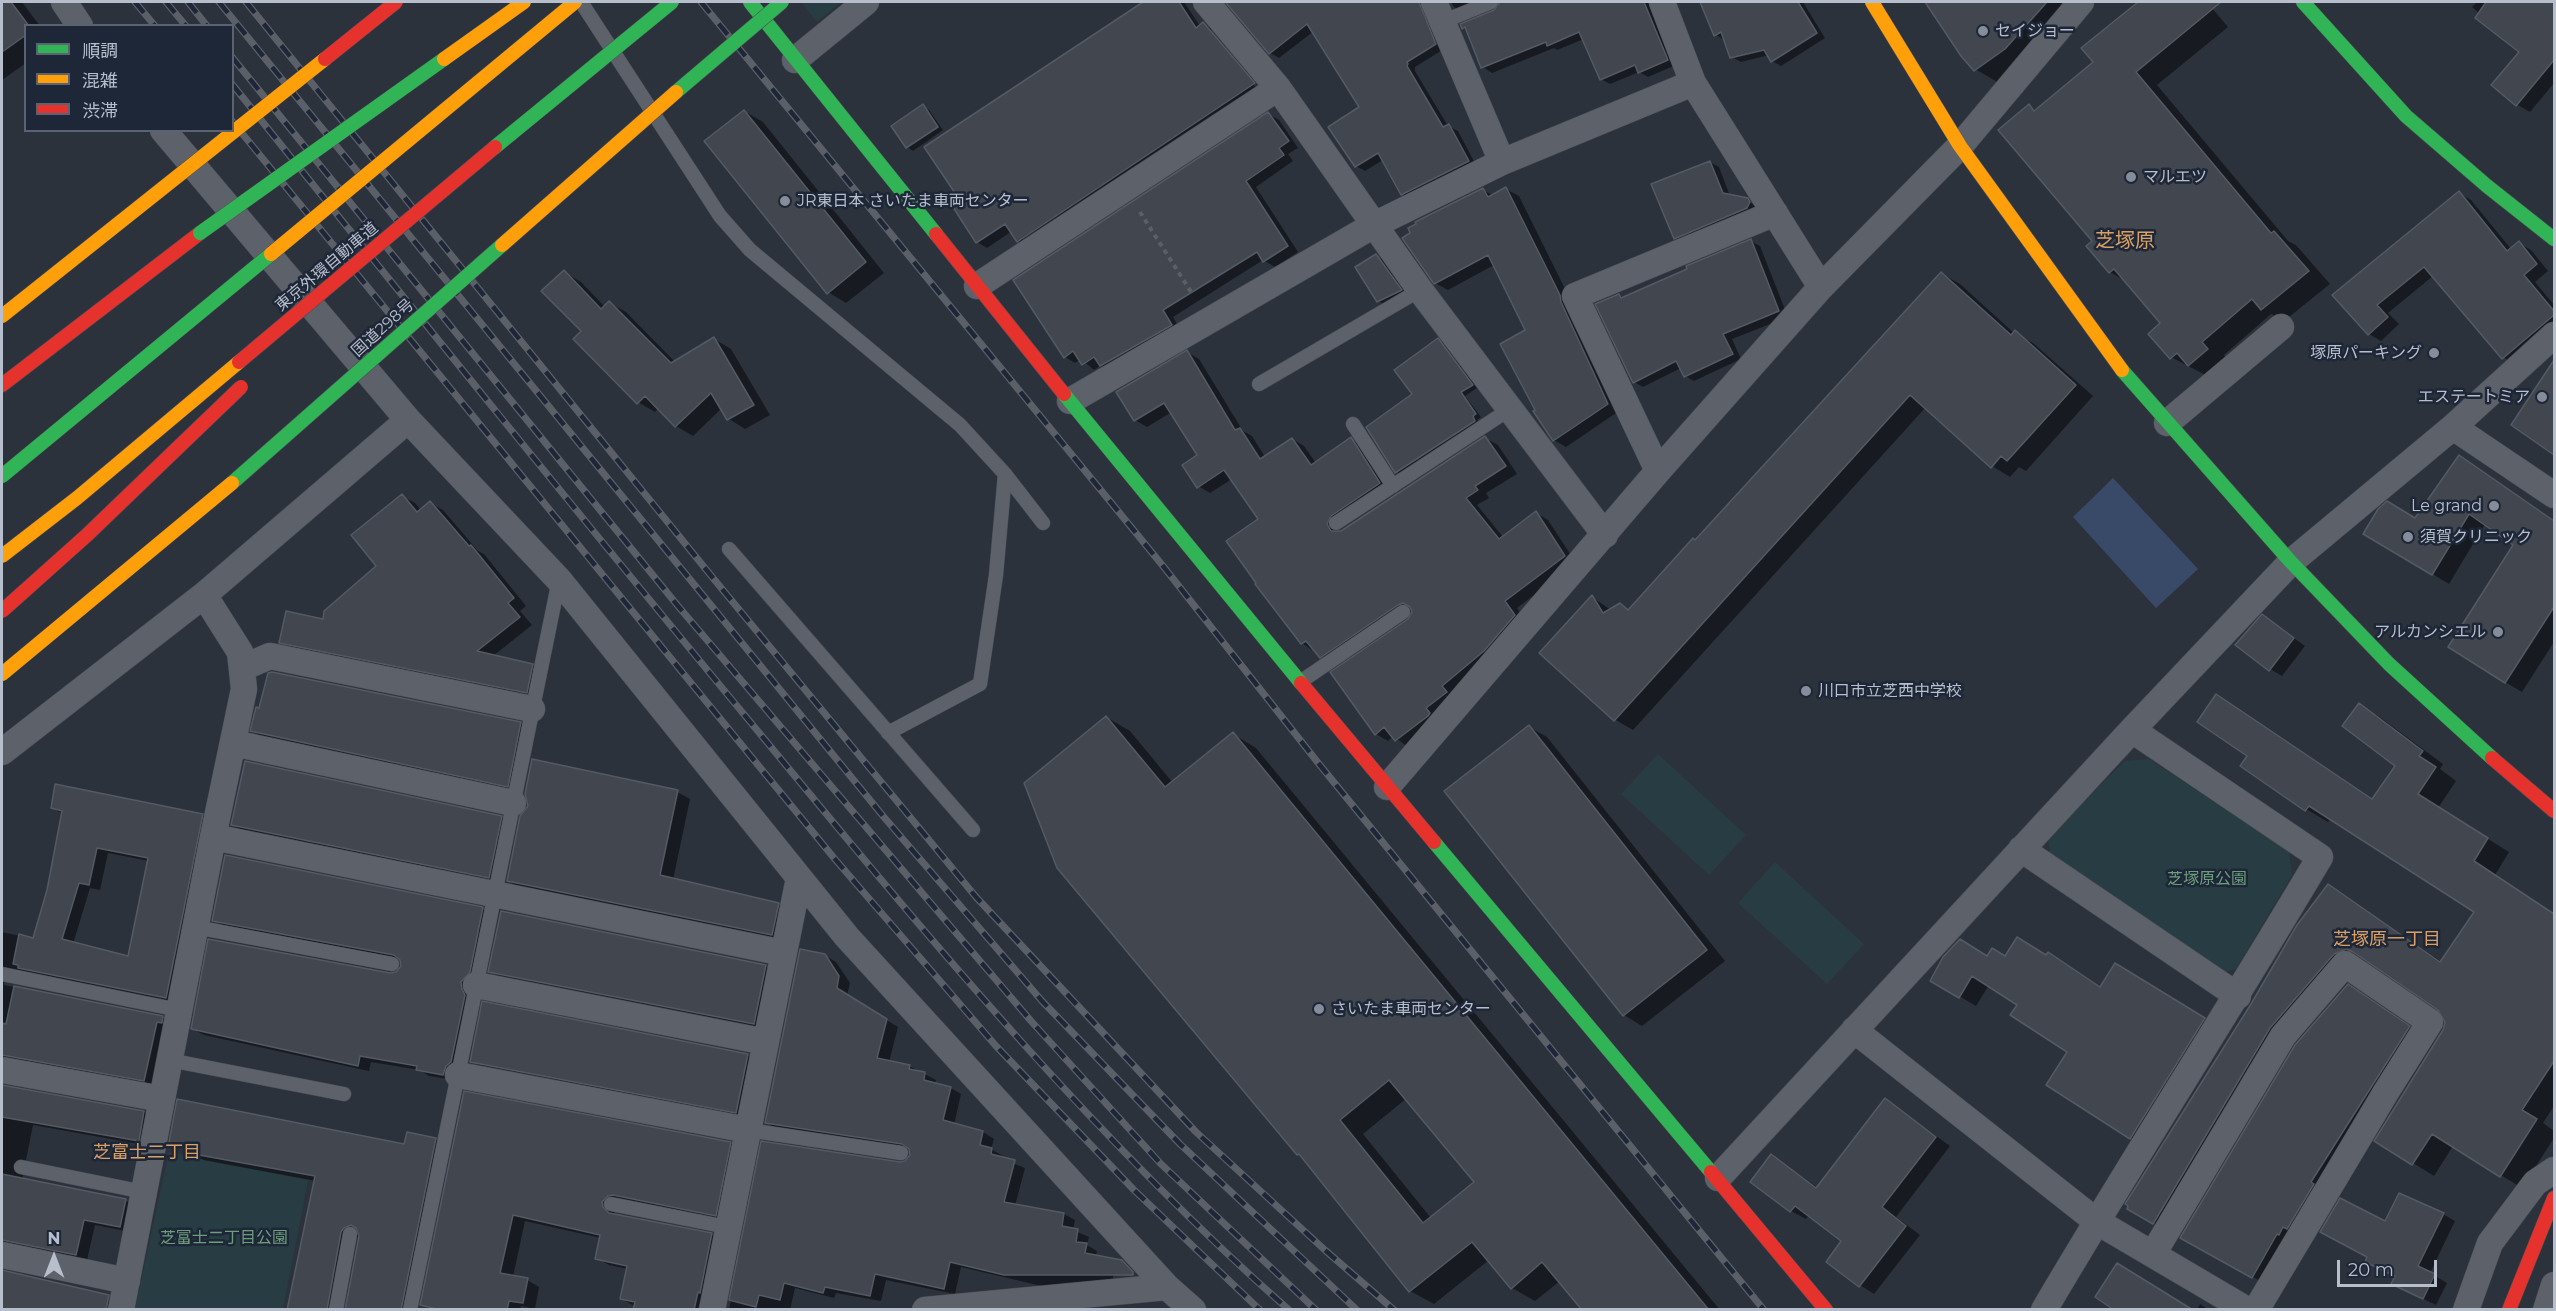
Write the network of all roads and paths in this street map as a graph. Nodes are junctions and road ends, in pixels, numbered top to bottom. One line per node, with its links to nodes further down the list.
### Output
1 (64, 2): 17 (street)
2 (396, 2): 21 (main road, bridge)
3 (524, 2): 41 (main road, bridge)
4 (575, 2): 50 (main road, bridge)
5 (581, 2): 49 (lane)
6 (672, 2): 26 (main road, 東京外環自動車道, bridge)
7 (750, 2): 18 (main road)
8 (782, 2): 64 (main road, 国道298号, bridge)
9 (866, 2): 18 (street)
10 (1206, 2): 20 (street)
11 (1491, 2): 16 (lane)
12 (1662, 2): 19 (street)
13 (1872, 2): 24 (main road)
14 (2081, 2): 24 (street)
15 (2303, 2): 30 (main road)
16 (1438, 12): 25 (street)
17 (79, 24)
18 (795, 60): 31 (main road)
19 (1693, 83): 25 (street); 28 (street)
20 (1278, 88): 27 (street); 29 (street)
21 (234, 131)
22 (165, 132): 44 (street)
23 (233, 132): 34 (main road, bridge)
24 (1960, 146): 32 (street); 45 (main road)
25 (1502, 162): 29 (street)
26 (467, 170): 35 (main road, bridge); 57 (main road, 東京外環自動車道, bridge)
27 (1125, 189): 31 (street); 36 (path)
28 (1775, 213): 32 (street); 48 (street)
29 (1374, 225): 33 (street); 36 (street)
30 (2554, 239)
31 (976, 286): 42 (main road)
32 (1821, 287): 48 (street)
33 (1420, 290): 40 (lane); 43 (street)
34 (2, 316)
35 (312, 319)
36 (1209, 320): 42 (street)
37 (2281, 327): 45 (street)
38 (2554, 334): 47 (street)
39 (251, 377): 61 (main road, bridge)
40 (1259, 384)
41 (2, 385)
42 (1070, 401): 65 (main road)
43 (1510, 409): 51 (lane); 55 (street)
44 (408, 420): 59 (street); 60 (street)
45 (2167, 423): 58 (main road)
46 (1353, 424): 51 (lane)
47 (2453, 427): 52 (street); 58 (street)
48 (1658, 471): 55 (street)
49 (1005, 474): 53 (lane); 68 (lane)
50 (2, 476)
51 (1393, 486): 54 (lane)
52 (2554, 495)
53 (1043, 523)
54 (1336, 523)
55 (1605, 535): 71 (street)
56 (729, 549): 68 (lane)
57 (2, 556)
58 (2291, 562): 67 (street); 73 (main road)
59 (559, 580): 66 (lane); 77 (street)
60 (204, 595): 63 (street); 70 (street)
61 (2, 611)
62 (1403, 612): 65 (lane)
63 (242, 668): 66 (street); 69 (street)
64 (2, 674)
65 (1300, 682): 71 (main road)
66 (532, 710): 72 (lane)
67 (2132, 730): 76 (street); 84 (street)
68 (888, 733): 74 (lane)
69 (233, 743): 72 (street); 75 (street)
70 (2, 752)
71 (1387, 787): 97 (main road)
72 (513, 803): 78 (lane)
73 (2554, 811)
74 (973, 830)
75 (213, 837): 78 (street); 79 (street)
76 (2021, 849): 84 (street); 86 (street)
77 (799, 878): 80 (street); 108 (street)
78 (495, 894): 80 (street); 83 (lane)
79 (195, 927): 81 (lane); 85 (street)
80 (784, 953): 87 (street)
81 (392, 964)
82 (2, 974): 85 (lane)
83 (476, 985): 87 (street); 90 (lane)
84 (2238, 996): 101 (street)
85 (179, 1010): 88 (street)
86 (1854, 1030): 97 (street); 101 (street)
87 (765, 1042): 93 (street)
88 (169, 1060): 91 (lane); 92 (street)
89 (2, 1070): 92 (street)
90 (458, 1075): 93 (street); 111 (lane)
91 (344, 1094)
92 (162, 1099): 98 (street)
93 (748, 1130): 94 (lane); 102 (street)
94 (901, 1153)
95 (21, 1167): 98 (lane)
96 (2554, 1170): 119 (street)
97 (1718, 1178): 115 (main road)
98 (144, 1192): 106 (street)
99 (2554, 1198): 120 (main road)
100 (611, 1204): 102 (lane)
101 (2096, 1221): 104 (street); 116 (street)
102 (727, 1227): 112 (street)
103 (350, 1234): 110 (lane)
104 (2153, 1254): 117 (street); 118 (street)
105 (2, 1255): 106 (street)
106 (127, 1281): 109 (street)
107 (2554, 1285): 121 (street)
108 (1167, 1287): 113 (street); 114 (street)
109 (121, 1310)
110 (336, 1310)
111 (410, 1310)
112 (712, 1310)
113 (926, 1310)
114 (1193, 1310)
115 (1826, 1310)
116 (2044, 1310)
117 (2247, 1310)
118 (2256, 1310)
119 (2466, 1310)
120 (2509, 1310)
121 (2546, 1310)

